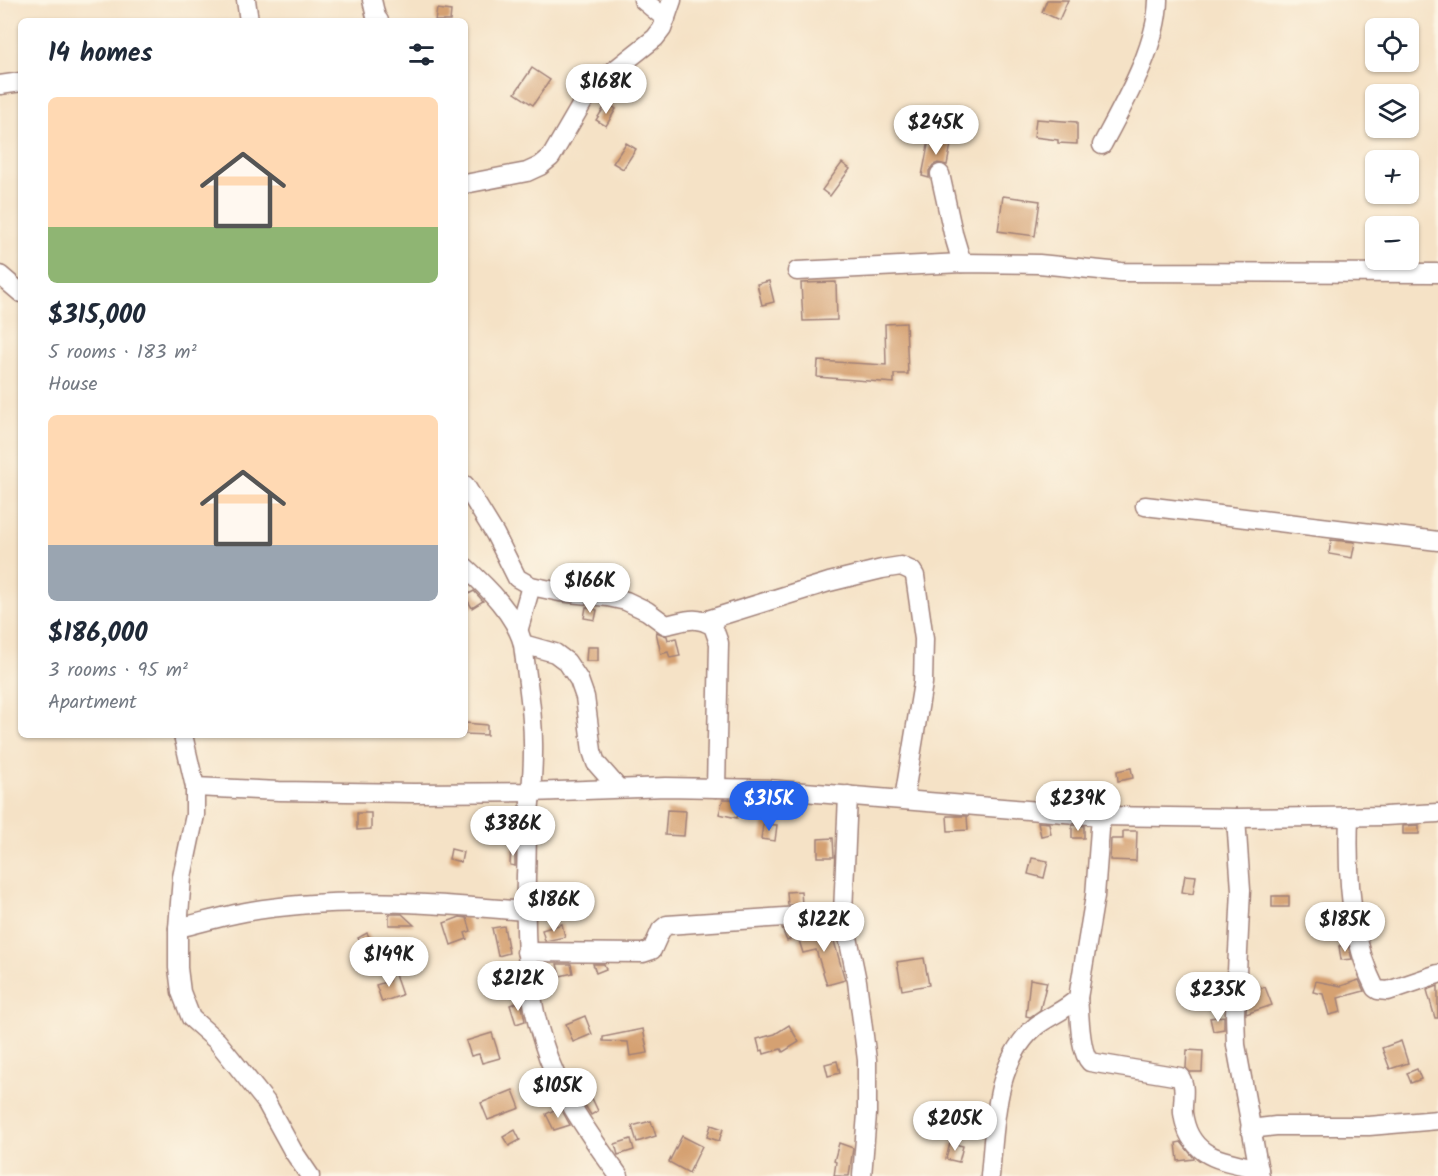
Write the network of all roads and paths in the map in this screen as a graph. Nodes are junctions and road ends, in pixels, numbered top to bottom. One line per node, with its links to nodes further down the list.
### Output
1 (246, 0): 6 (street)
2 (372, 0): 7 (street)
3 (643, 0): 8 (street)
4 (672, 0): 8 (street)
5 (1158, 0): 11 (street)
6 (249, 18)
7 (376, 18)
8 (666, 19): 13 (street)
9 (18, 82): 10 (street)
10 (0, 85)
11 (1102, 145)
12 (940, 174): 14 (street)
13 (468, 183)
14 (962, 263): 15 (street); 16 (street)
15 (797, 271)
16 (1438, 273)
17 (0, 275): 18 (street)
18 (18, 290)
19 (468, 490): 24 (street)
20 (1145, 506): 21 (street)
21 (1438, 541)
22 (468, 570): 23 (street)
23 (481, 582): 24 (street); 26 (street)
24 (524, 582): 25 (street); 26 (street)
25 (704, 621): 30 (street); 33 (street)
26 (521, 636): 29 (street); 31 (street)
27 (184, 738): 28 (street)
28 (195, 787): 31 (street); 40 (street)
29 (618, 788): 30 (street); 31 (street)
30 (716, 789): 32 (street)
31 (532, 792): 38 (street)
32 (848, 795): 33 (street); 39 (street)
33 (904, 799): 35 (street)
34 (1438, 813): 36 (street)
35 (1101, 816): 37 (street); 43 (street)
36 (1349, 817): 37 (street); 42 (street)
37 (1236, 818): 45 (street)
38 (524, 911): 40 (street); 41 (street)
39 (843, 913): 41 (street); 49 (street)
40 (178, 928): 47 (street)
41 (526, 952): 48 (street)
42 (1438, 974)
43 (1077, 998): 46 (street); 50 (street)
44 (1438, 1120): 45 (street)
45 (1250, 1129): 46 (street)
46 (1259, 1172)
47 (310, 1176)
48 (619, 1176)
49 (862, 1176)
50 (990, 1176)

